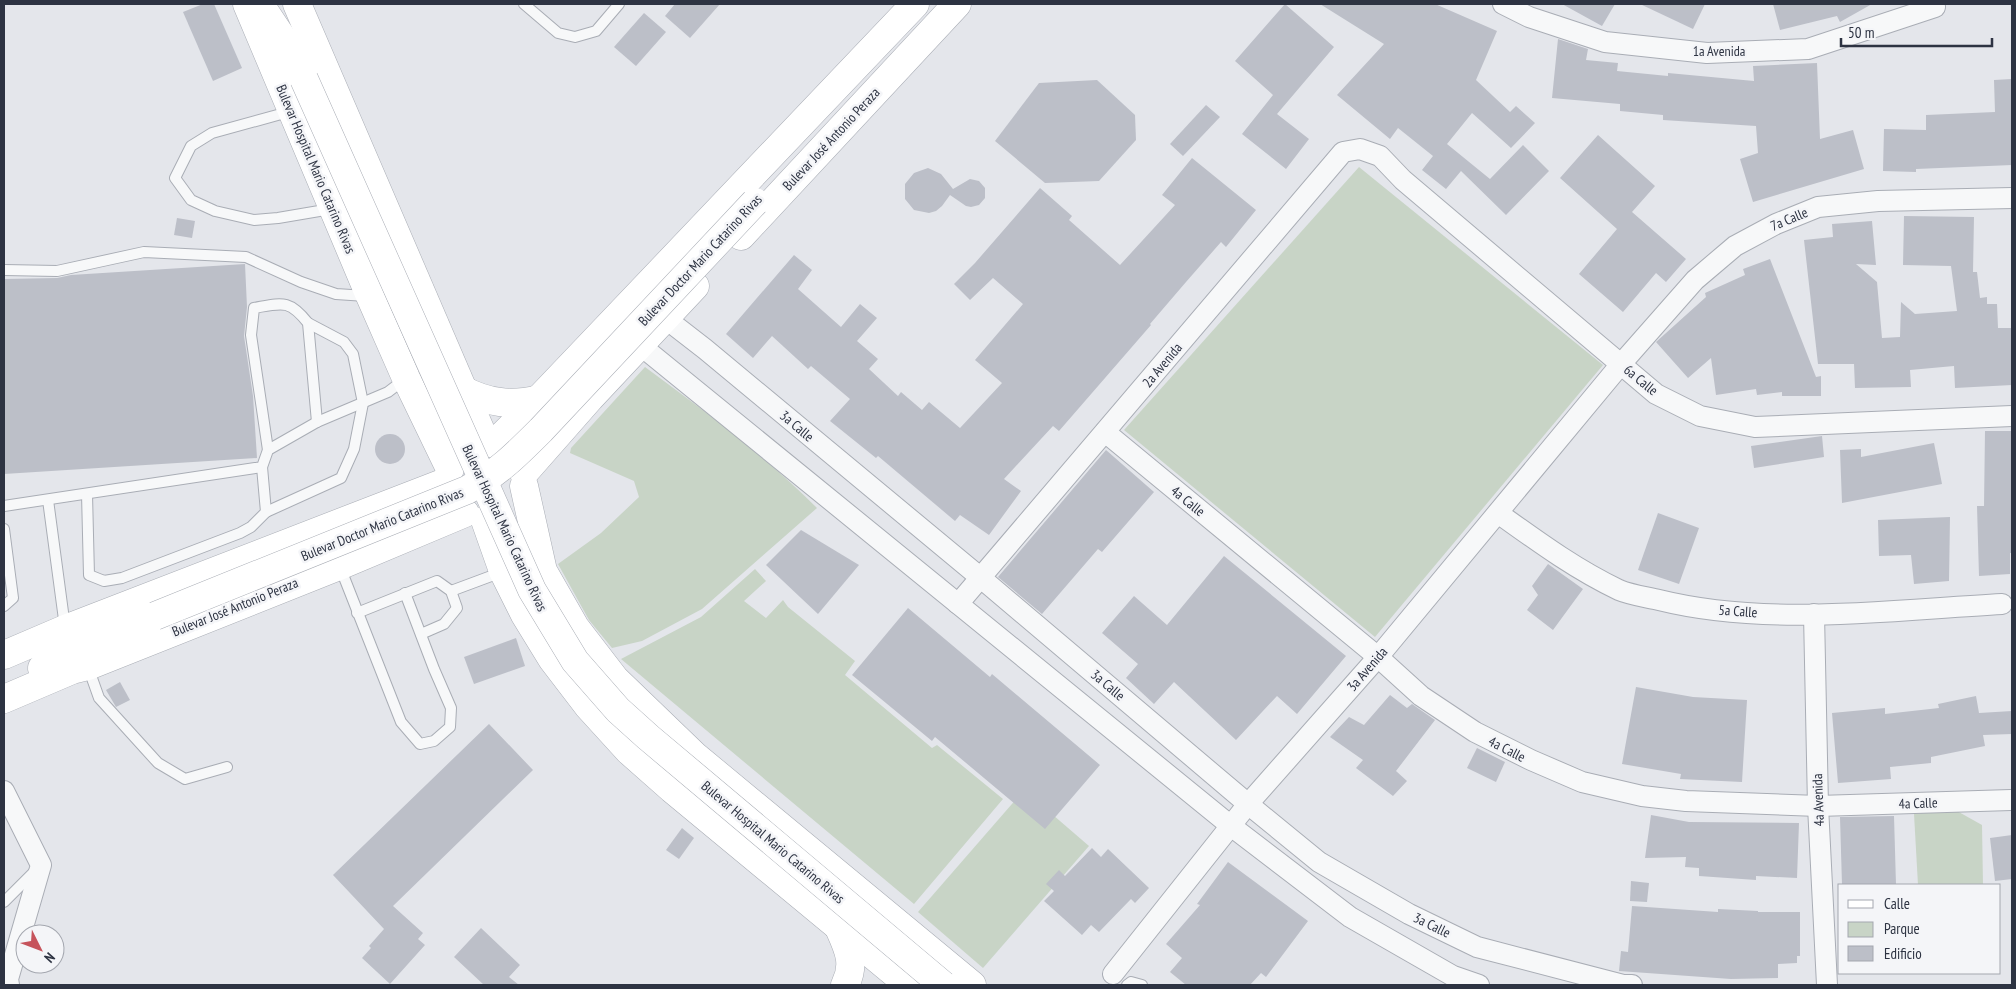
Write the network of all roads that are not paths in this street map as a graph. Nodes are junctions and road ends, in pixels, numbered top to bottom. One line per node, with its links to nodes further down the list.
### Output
1 (247, 4): 12 (main road, Bulevar Hospital Mario Catarino Rivas)
2 (259, 4): 11 (main road)
3 (280, 4): 11 (main road)
4 (297, 4): 27 (main road, Bulevar Hospital Mario Catarino Rivas)
5 (524, 4): 6 (lane)
6 (619, 4)
7 (915, 4): 13 (main road)
8 (956, 4): 14 (main road, Bulevar José Antonio Peraza)
9 (1503, 4): 10 (street, 1a Avenida)
10 (1934, 6)
11 (291, 51): 76 (main road, Bulevar Hospital Mario Catarino Rivas, bridge)
12 (292, 111): 18 (main road, Bulevar Hospital Mario Catarino Rivas); 18 (lane)
13 (813, 112): 16 (main road); 21 (main road)
14 (837, 133): 16 (main road); 22 (main road, Bulevar José Antonio Peraza)
15 (1343, 152): 25 (street, 6a Calle); 32 (street, 2a Avenida)
16 (798, 154): 59 (main road, Bulevar Doctor Mario Catarino Rivas, bridge)
17 (2012, 198): 25 (street, 7a Calle)
18 (333, 209): 20 (main road, Bulevar Hospital Mario Catarino Rivas)
19 (4, 270): 20 (lane)
20 (370, 296): 26 (main road, Bulevar Hospital Mario Catarino Rivas)
21 (628, 306): 22 (street, 3a Calle); 28 (main road)
22 (665, 318): 24 (main road, Bulevar José Antonio Peraza); 47 (street, 3a Calle)
23 (308, 322): 29 (lane); 31 (lane); 34 (lane)
24 (640, 345): 37 (main road, Bulevar José Antonio Peraza); 50 (street)
25 (1621, 364): 30 (street, 6a Calle); 42 (street, 3a Avenida)
26 (406, 378): 29 (lane); 36 (main road, Bulevar Hospital Mario Catarino Rivas)
27 (463, 390): 28 (main road); 33 (main road, Bulevar Hospital Mario Catarino Rivas)
28 (539, 400): 33 (main road)
29 (363, 403): 31 (lane); 41 (lane)
30 (2012, 416)
31 (317, 422): 34 (lane)
32 (1105, 432): 47 (street, 2a Avenida); 58 (street, 4a Calle)
33 (490, 444): 36 (main road); 37 (main road)
34 (268, 450): 35 (lane)
35 (262, 467): 38 (lane); 41 (lane)
36 (449, 475): 43 (main road); 55 (main road)
37 (524, 479): 43 (main road); 71 (main road, Bulevar Hospital Mario Catarino Rivas)
38 (87, 494): 39 (lane); 41 (lane)
39 (48, 500): 40 (lane); 55 (lane)
40 (4, 506)
41 (266, 512)
42 (1498, 513): 54 (street, 5a Calle); 58 (street, 3a Avenida)
43 (475, 517): 45 (main road, Bulevar José Antonio Peraza); 46 (main road, Bulevar Hospital Mario Catarino Rivas)
44 (4, 529): 52 (lane)
45 (339, 566): 53 (lane); 60 (main road, Bulevar José Antonio Peraza)
46 (503, 571): 48 (lane); 70 (main road, Bulevar Hospital Mario Catarino Rivas)
47 (980, 578): 50 (street, 2a Avenida); 65 (street, 3a Calle)
48 (451, 591): 49 (lane); 56 (lane)
49 (405, 593): 53 (lane); 56 (lane)
50 (958, 604): 67 (street)
51 (2002, 604): 54 (street, 5a Calle)
52 (4, 606)
53 (358, 613): 56 (lane)
54 (1814, 614): 66 (street, 4a Avenida)
55 (65, 629): 57 (main road)
56 (421, 634)
57 (4, 655): 59 (main road)
58 (1378, 657): 65 (street, 3a Avenida); 66 (street, 4a Calle)
59 (54, 658): 61 (main road)
60 (88, 666): 61 (main road, Bulevar José Antonio Peraza); 62 (lane)
61 (5, 699)
62 (228, 767)
63 (4, 791): 68 (street)
64 (2011, 800): 66 (street, 4a Calle)
65 (1248, 804): 67 (street, 3a Avenida); 80 (street, 3a Calle)
66 (1818, 806): 81 (street, 4a Avenida)
67 (1231, 826): 73 (street, 3a Avenida); 79 (street)
68 (41, 865): 69 (lane); 74 (street)
69 (4, 902)
70 (839, 926): 72 (main road, Bulevar Hospital Mario Catarino Rivas); 75 (main road)
71 (902, 927): 72 (main road); 77 (main road, Bulevar Hospital Mario Catarino Rivas)
72 (892, 980)
73 (1120, 980): 78 (lane)
74 (8, 985)
75 (845, 985)
76 (943, 985)
77 (972, 985)
78 (1142, 985)
79 (1479, 985)
80 (1632, 985)
81 (1827, 985)

